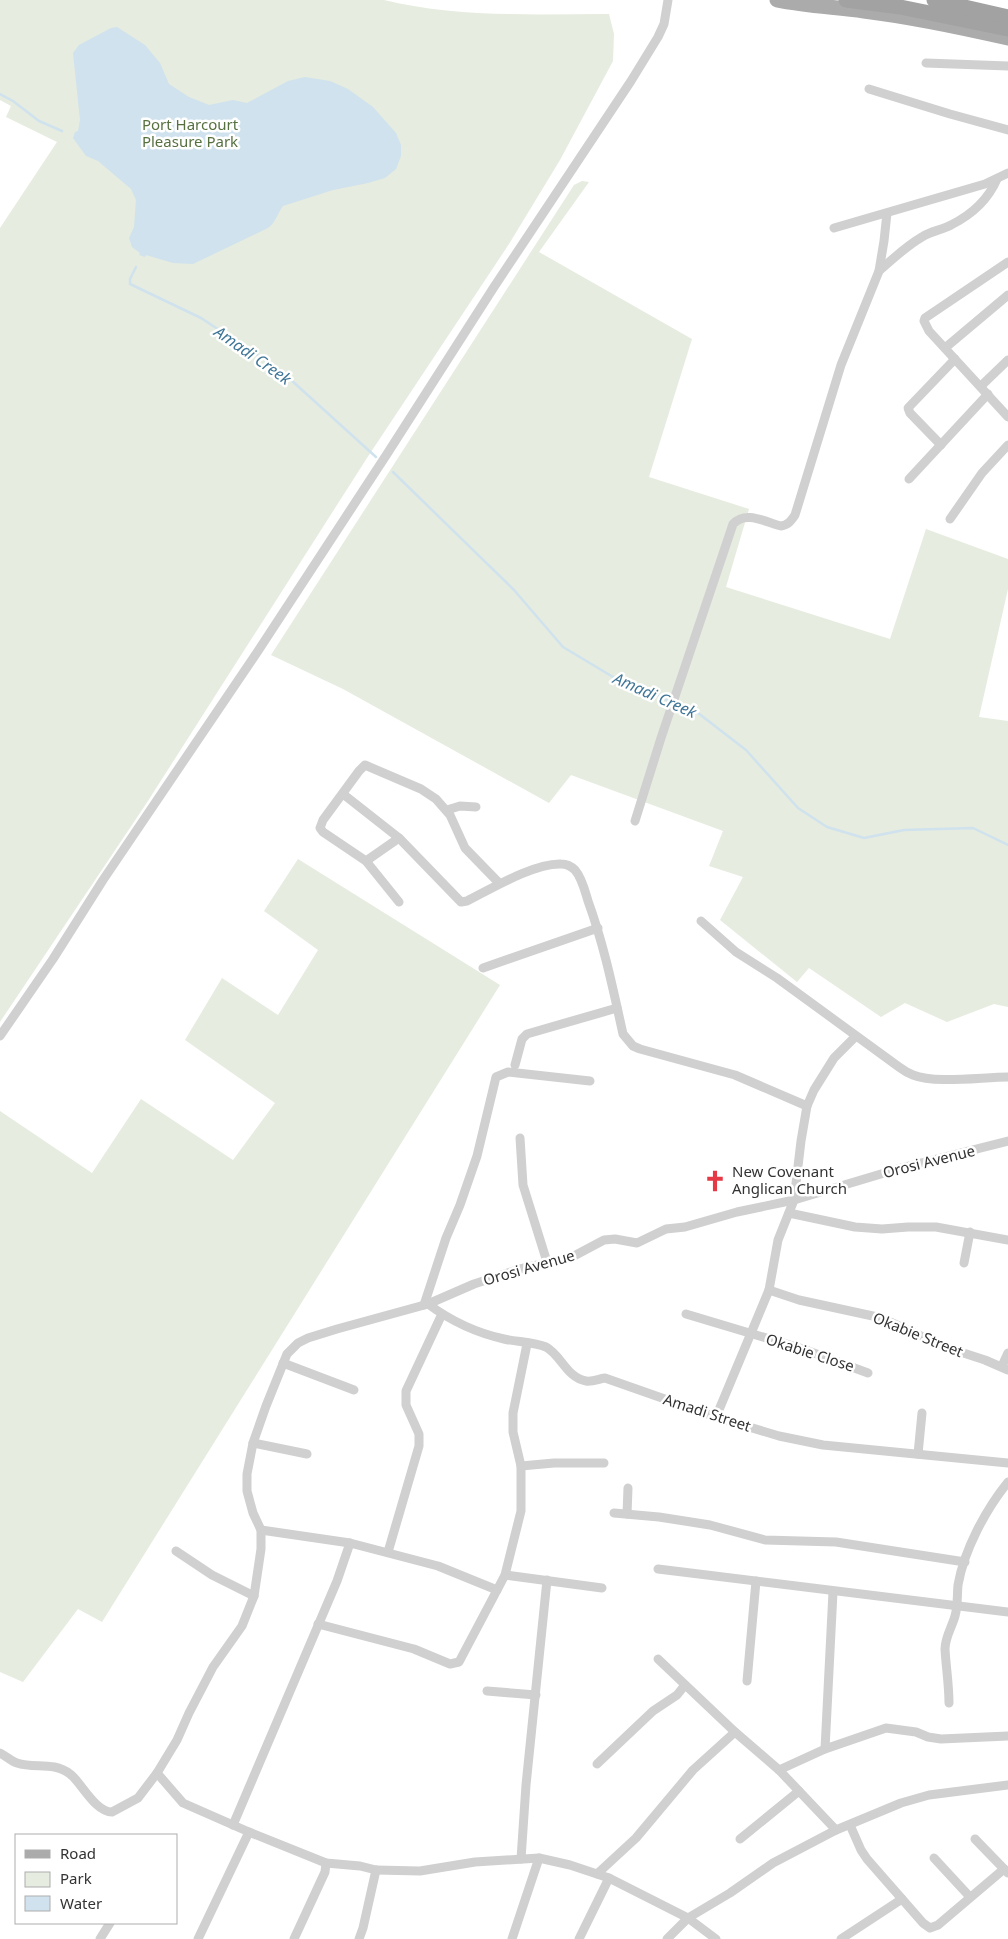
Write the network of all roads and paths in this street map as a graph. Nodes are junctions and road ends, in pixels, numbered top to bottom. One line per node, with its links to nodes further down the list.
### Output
1 (668, 0): 43 (street)
2 (777, 0): 9 (main road)
3 (846, 0): 8 (highway)
4 (934, 0): 7 (highway)
5 (963, 0): 6 (main road)
6 (1008, 9)
7 (1008, 17)
8 (1008, 29)
9 (1008, 38)
10 (926, 63): 11 (street)
11 (1008, 66)
12 (869, 88): 13 (street)
13 (1008, 130)
14 (1008, 173): 15 (street)
15 (997, 179): 16 (street); 19 (street)
16 (887, 213): 17 (street); 19 (street)
17 (834, 228)
18 (1008, 262): 21 (street)
19 (879, 271): 34 (street)
20 (1008, 295): 21 (street)
21 (944, 348): 22 (street)
22 (955, 359): 24 (street); 27 (street)
23 (1008, 360): 24 (street)
24 (981, 386): 25 (street)
25 (988, 394): 26 (street); 27 (street)
26 (1008, 417)
27 (941, 445): 29 (street)
28 (1008, 445): 30 (street)
29 (909, 480)
30 (950, 519)
31 (343, 794): 33 (street); 35 (street); 36 (street)
32 (476, 807): 33 (street)
33 (448, 810): 37 (street)
34 (635, 821)
35 (399, 838): 36 (street); 37 (street)
36 (366, 861): 38 (street)
37 (500, 883): 40 (street)
38 (399, 902)
39 (701, 921): 44 (street)
40 (598, 928): 41 (street); 42 (street)
41 (484, 968)
42 (617, 1008): 45 (street); 48 (street)
43 (0, 1036)
44 (855, 1037): 46 (street); 48 (street)
45 (515, 1065)
46 (1008, 1077)
47 (590, 1082): 58 (street)
48 (807, 1106): 51 (street)
49 (520, 1138): 55 (street)
50 (1008, 1141): 51 (street, Orosi Avenue)
51 (794, 1200): 52 (street); 55 (street, Orosi Avenue)
52 (789, 1212): 53 (street); 57 (street)
53 (970, 1232): 54 (street); 56 (street)
54 (1008, 1240)
55 (547, 1262): 58 (street, Orosi Avenue)
56 (964, 1263)
57 (769, 1290): 61 (street); 65 (street, Okabie Street)
58 (426, 1305): 59 (street, Amadi Street); 64 (street, Orosi Avenue)
59 (442, 1314): 62 (street, Amadi Street); 83 (street)
60 (686, 1314): 61 (street, Okabie Close)
61 (751, 1334): 66 (street, Okabie Close); 69 (street)
62 (527, 1344): 69 (street, Amadi Street); 75 (street)
63 (1008, 1353): 65 (street)
64 (283, 1363): 67 (street); 70 (street, Orosi Avenue)
65 (1005, 1368)
66 (868, 1373)
67 (354, 1390)
68 (922, 1412): 72 (street)
69 (716, 1417): 72 (street, Amadi Street)
70 (253, 1443): 71 (street); 80 (street, Orosi Avenue)
71 (307, 1454)
72 (918, 1454): 74 (street, Amadi Street)
73 (604, 1463): 75 (street)
74 (1008, 1463)
75 (521, 1466): 86 (street)
76 (1008, 1482): 84 (street)
77 (628, 1488): 79 (street)
78 (614, 1513): 79 (street)
79 (627, 1514): 84 (street)
80 (261, 1530): 81 (street); 92 (street)
81 (350, 1543): 83 (street); 95 (street)
82 (176, 1551): 92 (street)
83 (388, 1552): 90 (street)
84 (965, 1562): 93 (street)
85 (658, 1570): 88 (street)
86 (505, 1575): 87 (street); 90 (street)
87 (546, 1580): 89 (street); 100 (street)
88 (756, 1581): 91 (street); 97 (street)
89 (602, 1588)
90 (497, 1590): 95 (street)
91 (833, 1592): 93 (street); 104 (street)
92 (254, 1596): 108 (street)
93 (958, 1605): 94 (street); 101 (street)
94 (1008, 1612)
95 (318, 1624): 111 (street)
96 (658, 1659): 98 (street)
97 (747, 1681)
98 (685, 1685): 102 (street); 106 (street)
99 (487, 1691): 100 (street)
100 (536, 1695): 119 (street)
101 (949, 1703)
102 (734, 1732): 107 (street); 123 (street)
103 (1008, 1736): 104 (street)
104 (825, 1750): 107 (street)
105 (0, 1753): 108 (street)
106 (596, 1764)
107 (779, 1770): 110 (street)
108 (157, 1773): 111 (street)
109 (1008, 1785): 112 (street)
110 (799, 1791): 113 (street); 115 (street)
111 (233, 1825): 114 (street)
112 (850, 1825): 113 (street); 126 (street)
113 (836, 1830): 127 (street)
114 (249, 1832): 120 (street); 130 (street)
115 (740, 1839)
116 (974, 1839): 122 (street)
117 (539, 1858): 119 (street); 123 (street); 133 (street)
118 (934, 1858): 125 (street)
119 (520, 1859): 121 (street)
120 (326, 1863): 121 (street); 131 (street)
121 (376, 1870): 132 (street)
122 (1006, 1871): 125 (street)
123 (597, 1874): 124 (street)
124 (609, 1878): 127 (street); 134 (street)
125 (970, 1897): 126 (street)
126 (902, 1899): 137 (street)
127 (688, 1918): 135 (street); 136 (street)
128 (109, 1924): 129 (street)
129 (100, 1939)
130 (198, 1939)
131 (294, 1939)
132 (359, 1939)
133 (512, 1939)
134 (579, 1939)
135 (667, 1939)
136 (716, 1939)
137 (841, 1939)

